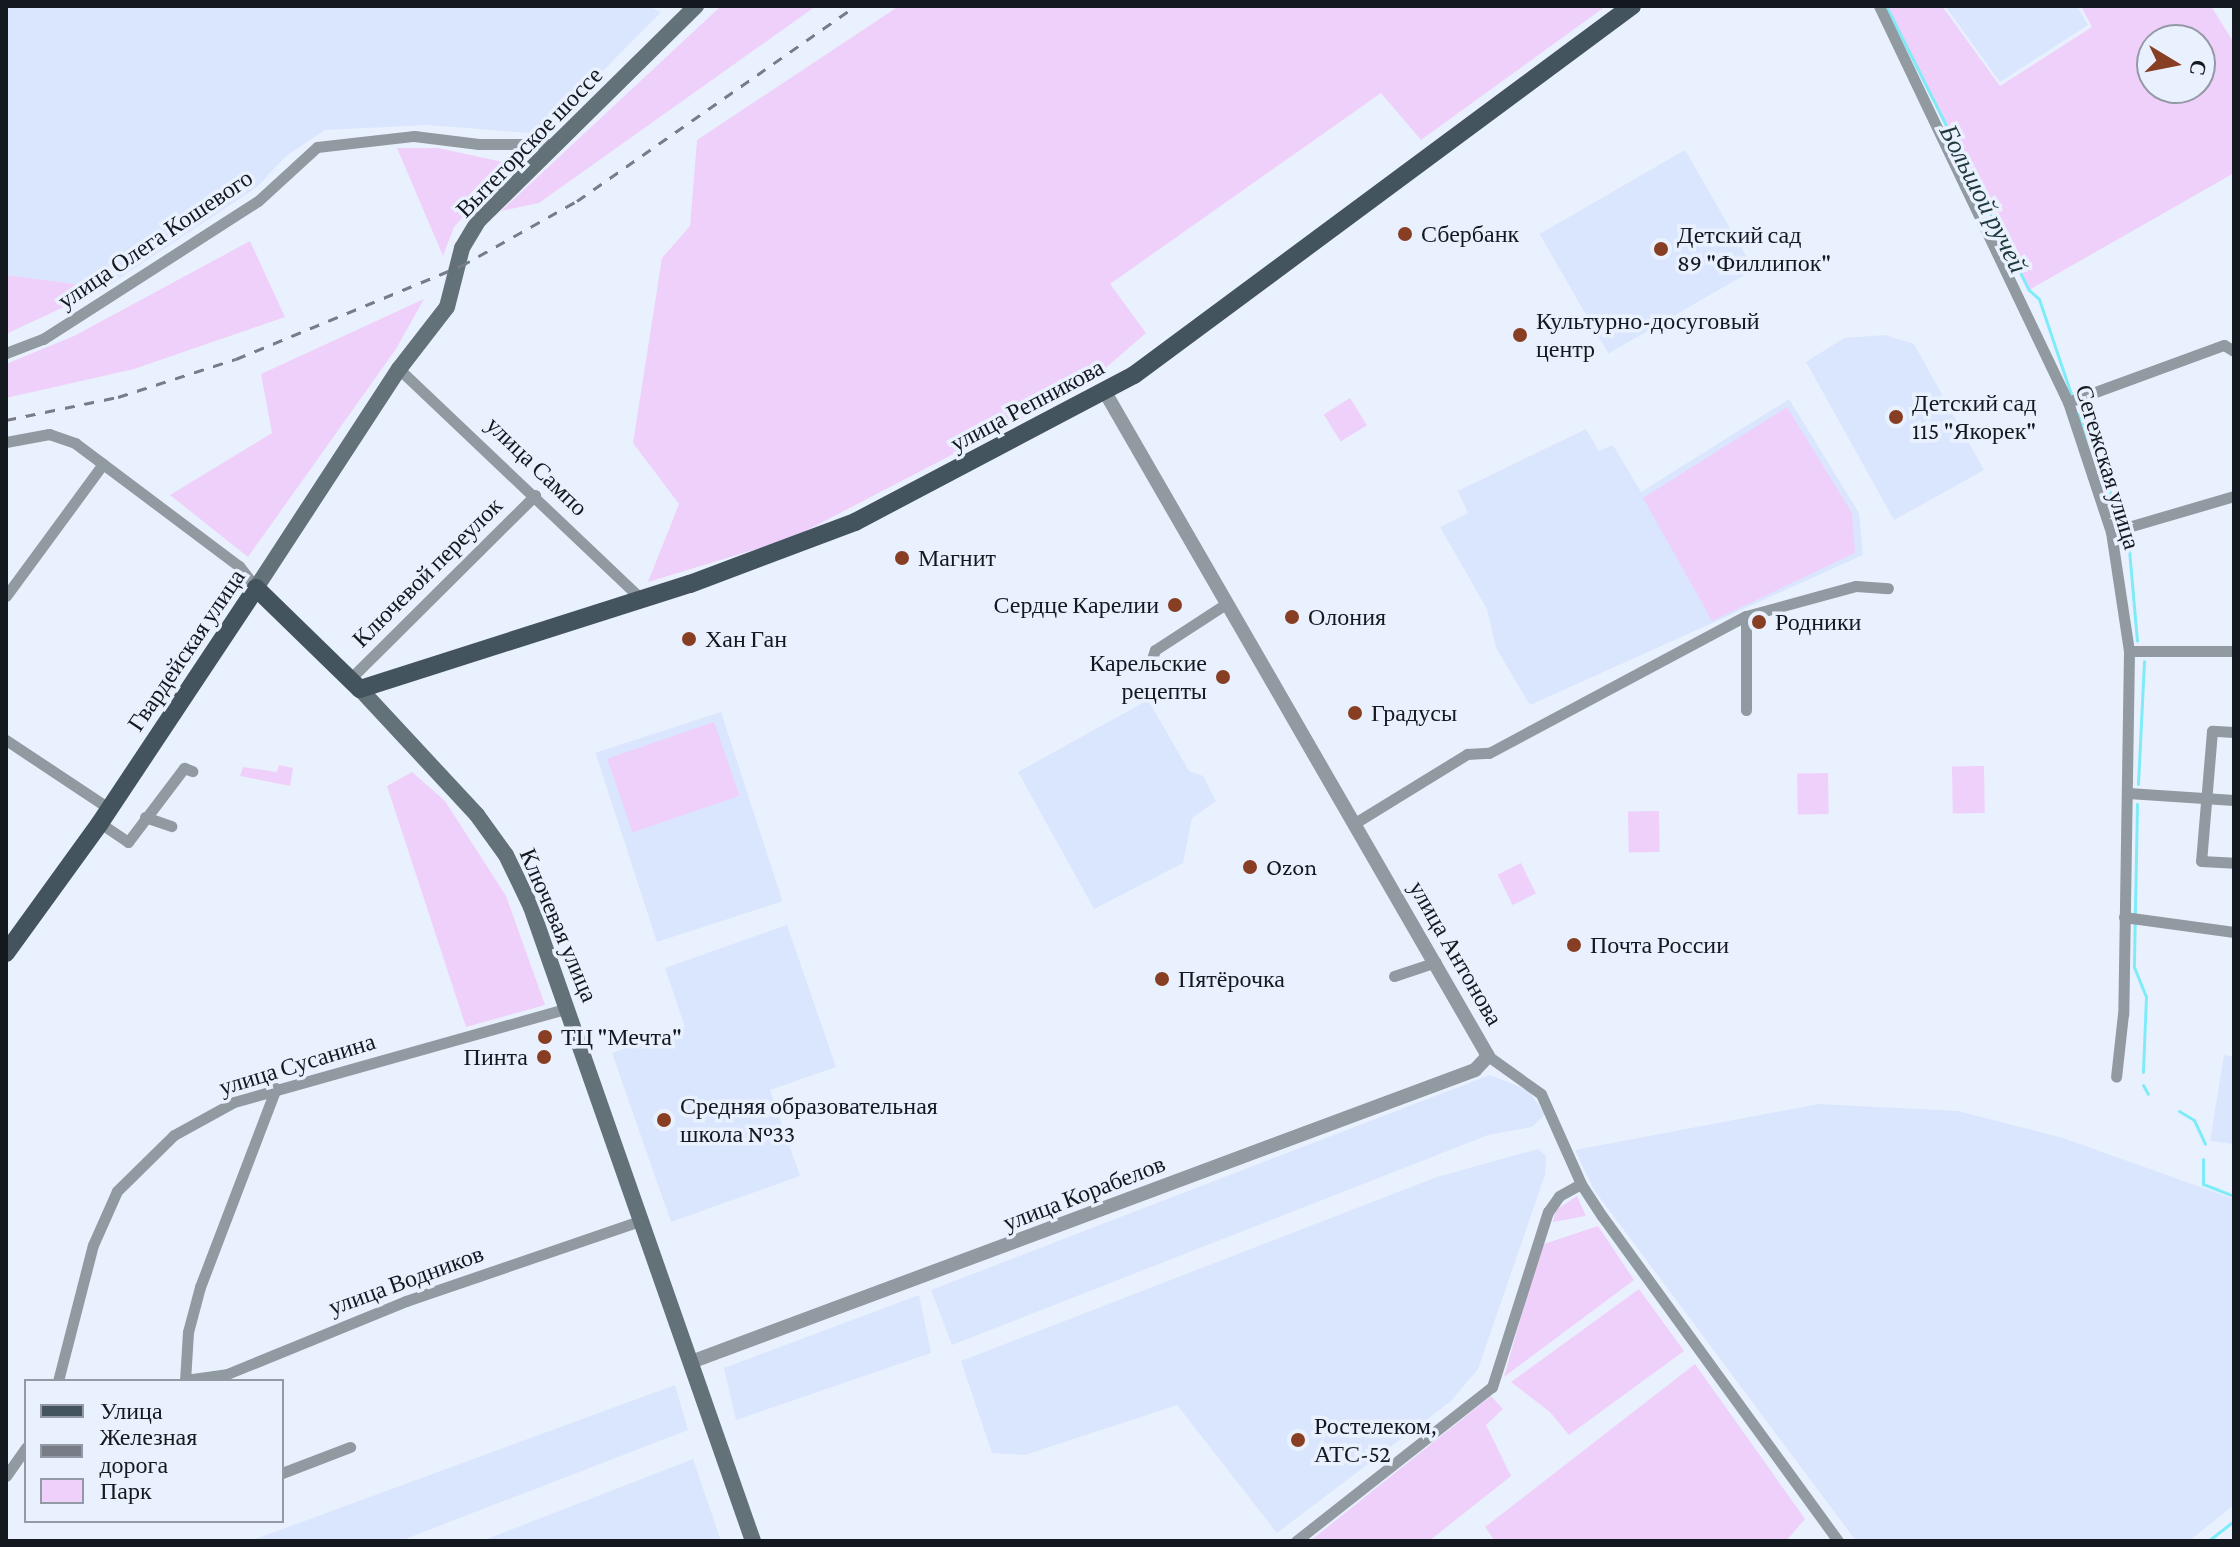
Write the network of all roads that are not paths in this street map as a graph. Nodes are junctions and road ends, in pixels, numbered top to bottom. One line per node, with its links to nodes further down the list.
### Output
1 (696, 6): 4 (main road, Вытегорское шоссе)
2 (1632, 6): 8 (main road, улица Репникова)
3 (1879, 6): 9 (street, Сегежская улица)
4 (558, 144): 6 (street, улица Олега Кошевого); 7 (main road, Вытегорское шоссе)
5 (2234, 351): 9 (street)
6 (6, 353)
7 (399, 369): 12 (street, улица Сампо); 15 (main road, Гвардейская улица)
8 (1105, 392): 18 (main road, улица Репникова); 19 (street, улица Антонова)
9 (2068, 402): 14 (street, Сегежская улица)
10 (6, 442): 11 (street)
11 (103, 464): 15 (street); 17 (street)
12 (535, 495): 18 (street, улица Сампо); 24 (street, Ключевой переулок)
13 (2234, 496): 14 (street)
14 (2111, 532): 21 (street, Сегежская улица)
15 (256, 588): 24 (main road, Ключевая улица); 32 (main road, Гвардейская улица)
16 (1888, 588): 20 (street)
17 (6, 596)
18 (641, 599): 24 (main road, улица Репникова)
19 (1227, 603): 23 (street); 34 (street, улица Антонова)
20 (1746, 616): 25 (street); 34 (street)
21 (2129, 651): 22 (street); 29 (street, Сегежская улица)
22 (2234, 651)
23 (1149, 668)
24 (355, 684): 42 (main road, Ключевая улица)
25 (1746, 710)
26 (2234, 732): 30 (street)
27 (6, 740): 32 (street)
28 (192, 771): 33 (street)
29 (2128, 793): 30 (street); 37 (street, Сегежская улица)
30 (2206, 798): 31 (street); 36 (street)
31 (2234, 800)
32 (105, 816): 33 (street); 39 (main road, Гвардейская улица)
33 (145, 817): 35 (street)
34 (1355, 823): 40 (street, улица Антонова)
35 (171, 826)
36 (2234, 863)
37 (2125, 918): 38 (street); 44 (street, Сегежская улица)
38 (2234, 932)
39 (6, 953)
40 (1436, 962): 41 (street); 43 (street, улица Антонова)
41 (1394, 976)
42 (568, 1008): 45 (street, улица Сусанина); 47 (main road, Ключевая улица)
43 (1488, 1056): 46 (street, улица Антонова); 48 (street, улица Корабелов)
44 (2116, 1077)
45 (276, 1088): 49 (street, улица Сусанина); 50 (street)
46 (1581, 1184): 57 (street); 58 (street, улица Антонова)
47 (642, 1220): 48 (main road, Ключевая улица); 51 (street, улица Водников)
48 (691, 1362): 56 (main road, Ключевая улица)
49 (59, 1379)
50 (185, 1379)
51 (192, 1379)
52 (350, 1447): 54 (street)
53 (24, 1450): 55 (street)
54 (284, 1472)
55 (6, 1476)
56 (753, 1541)
57 (1296, 1541)
58 (1838, 1541)

